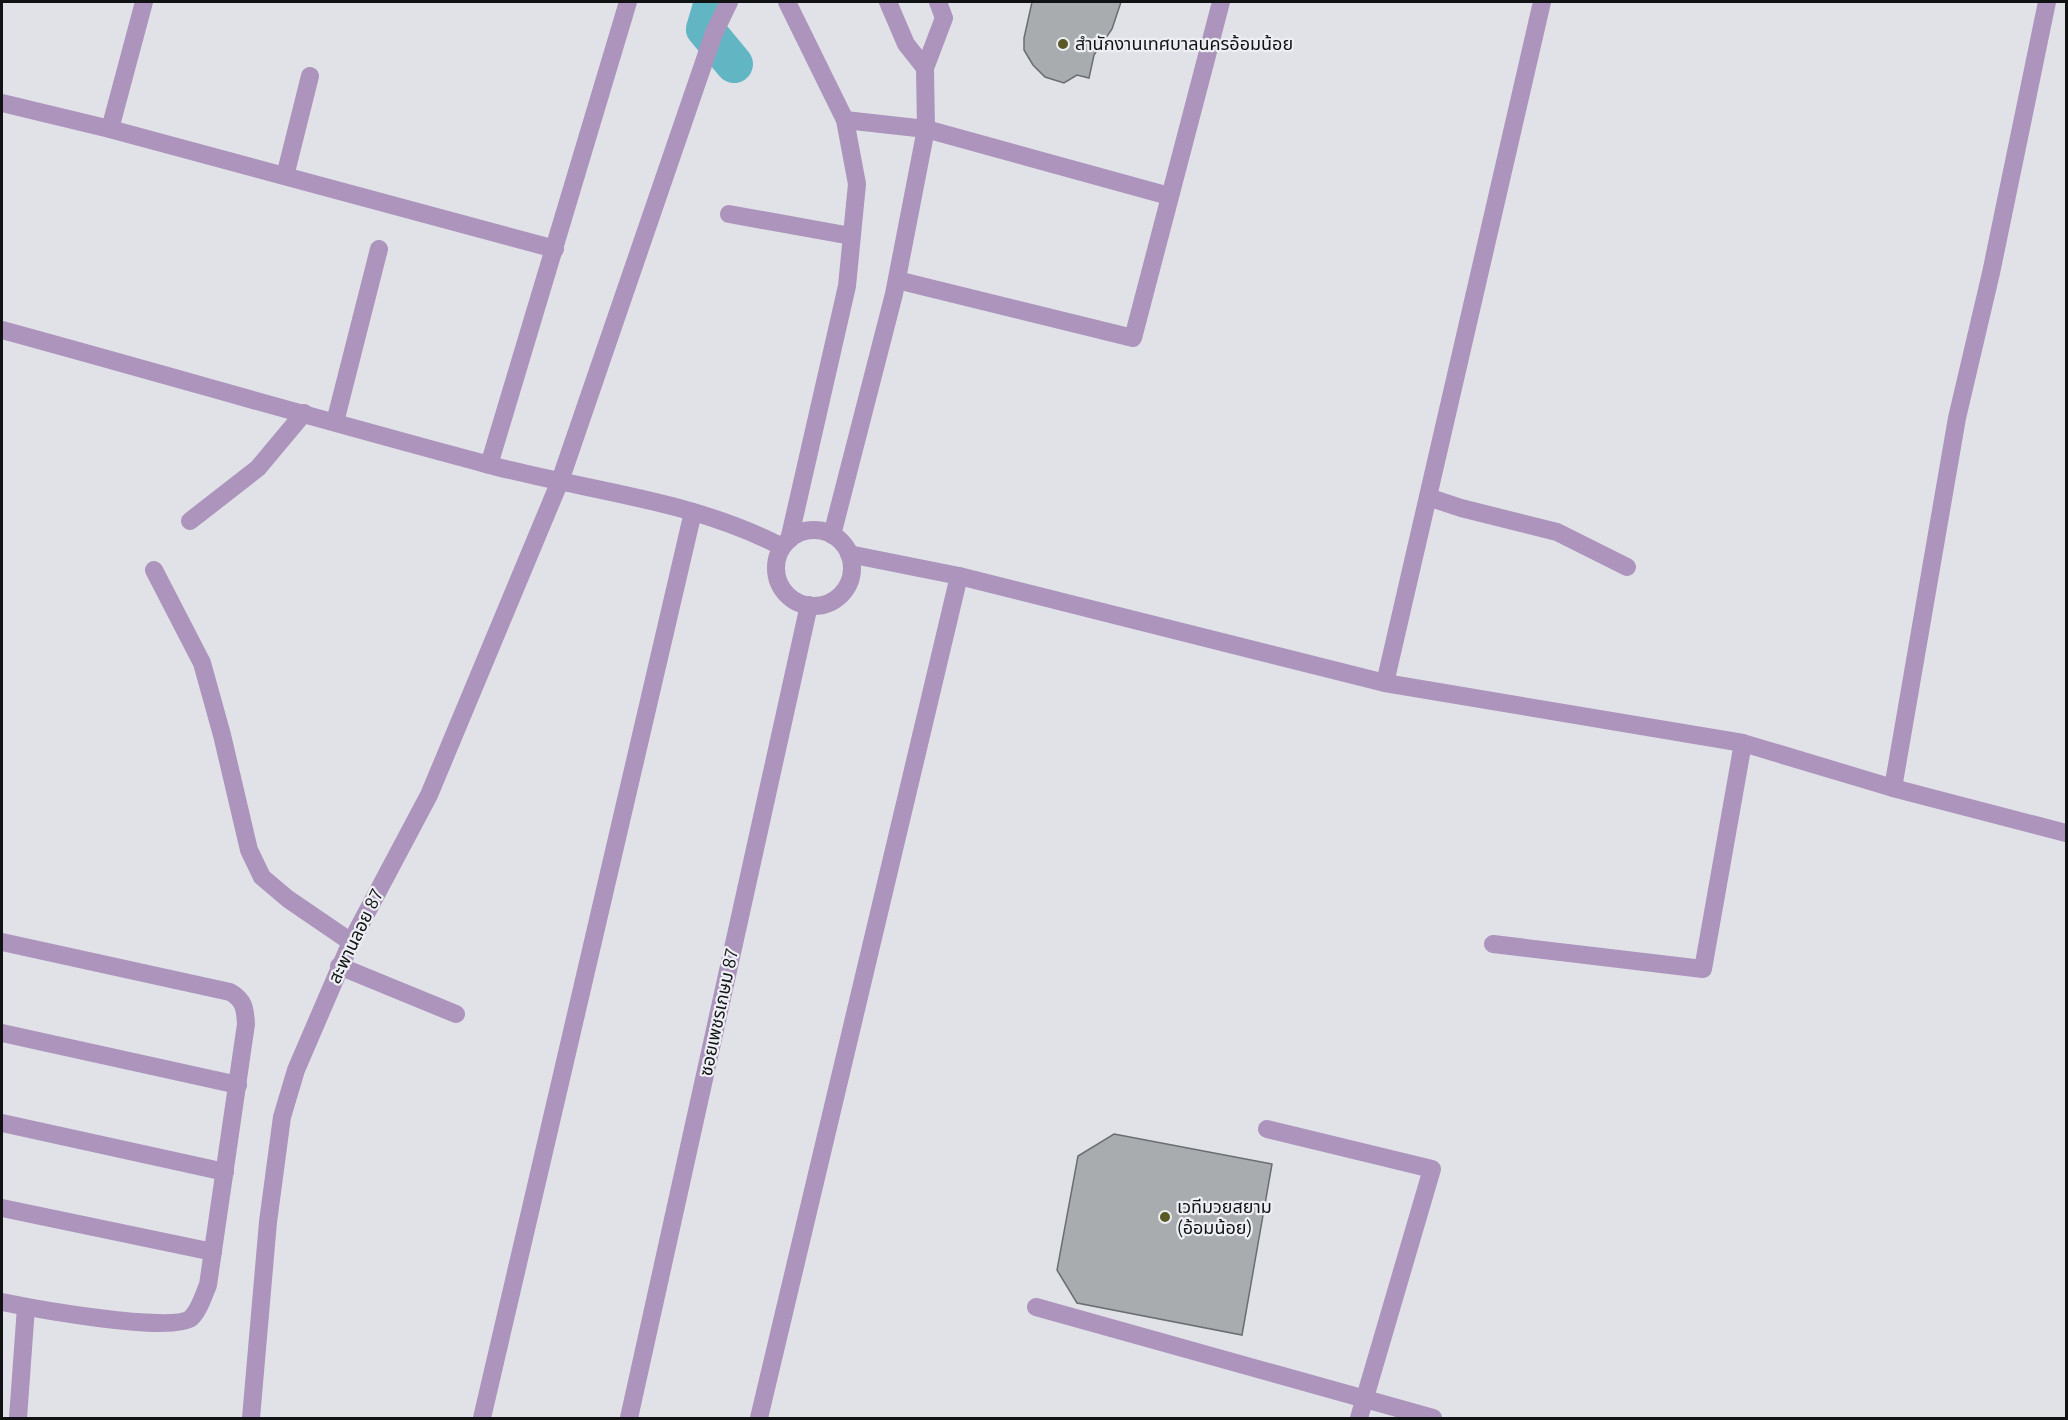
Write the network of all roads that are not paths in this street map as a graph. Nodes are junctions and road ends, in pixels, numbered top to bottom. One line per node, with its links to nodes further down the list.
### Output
1 (144, 2): 14 (street)
2 (627, 2): 21 (street)
3 (729, 2): 27 (street, สะพานลอย 87)
4 (787, 2): 13 (street)
5 (888, 2): 10 (street)
6 (938, 2): 10 (street)
7 (1221, 2): 17 (street)
8 (1542, 2): 28 (street)
9 (2048, 2): 40 (street)
10 (925, 68): 15 (street)
11 (310, 76): 16 (street)
12 (2, 104): 14 (street)
13 (845, 120): 15 (street); 19 (street)
14 (110, 129): 16 (street)
15 (926, 129): 17 (street); 22 (street)
16 (285, 176): 21 (street)
17 (1169, 196): 22 (street)
18 (729, 214): 19 (street)
19 (851, 236): 32 (street)
20 (379, 249): 25 (street)
21 (555, 249): 26 (street)
22 (897, 280): 31 (street)
23 (2, 330): 24 (street)
24 (304, 413): 25 (street); 30 (street)
25 (335, 422): 26 (street)
26 (489, 465): 27 (street)
27 (560, 481): 29 (street); 43 (street, สะพานลอย 87)
28 (1428, 497): 34 (street); 38 (street)
29 (693, 512): 32 (street); 60 (street)
30 (190, 521)
31 (832, 535): 32 (street); 33 (street)
32 (785, 544): 37 (street)
33 (849, 554): 36 (street); 37 (street)
34 (1627, 567)
35 (154, 570): 43 (street)
36 (959, 576): 38 (street); 62 (street)
37 (809, 605): 61 (street, ซอยเพชรเกษม 87)
38 (1385, 683): 39 (street)
39 (1743, 743): 40 (street); 44 (street)
40 (1893, 788): 41 (street)
41 (2067, 832)
42 (2, 942): 48 (street)
43 (351, 942): 45 (street, สะพานลอย 87)
44 (1493, 944)
45 (339, 966): 46 (street); 59 (street, สะพานลอย 87)
46 (456, 1014)
47 (2, 1033): 48 (street)
48 (238, 1085): 51 (street)
49 (2, 1123): 51 (street)
50 (1267, 1129): 57 (street)
51 (225, 1172): 53 (street)
52 (2, 1208): 53 (street)
53 (213, 1252): 55 (street)
54 (2, 1302): 55 (street)
55 (26, 1307): 58 (street)
56 (1036, 1307): 57 (street)
57 (1365, 1398): 63 (street); 64 (street)
58 (18, 1419)
59 (250, 1419)
60 (482, 1419)
61 (629, 1419)
62 (759, 1419)
63 (1359, 1419)
64 (1433, 1419)

